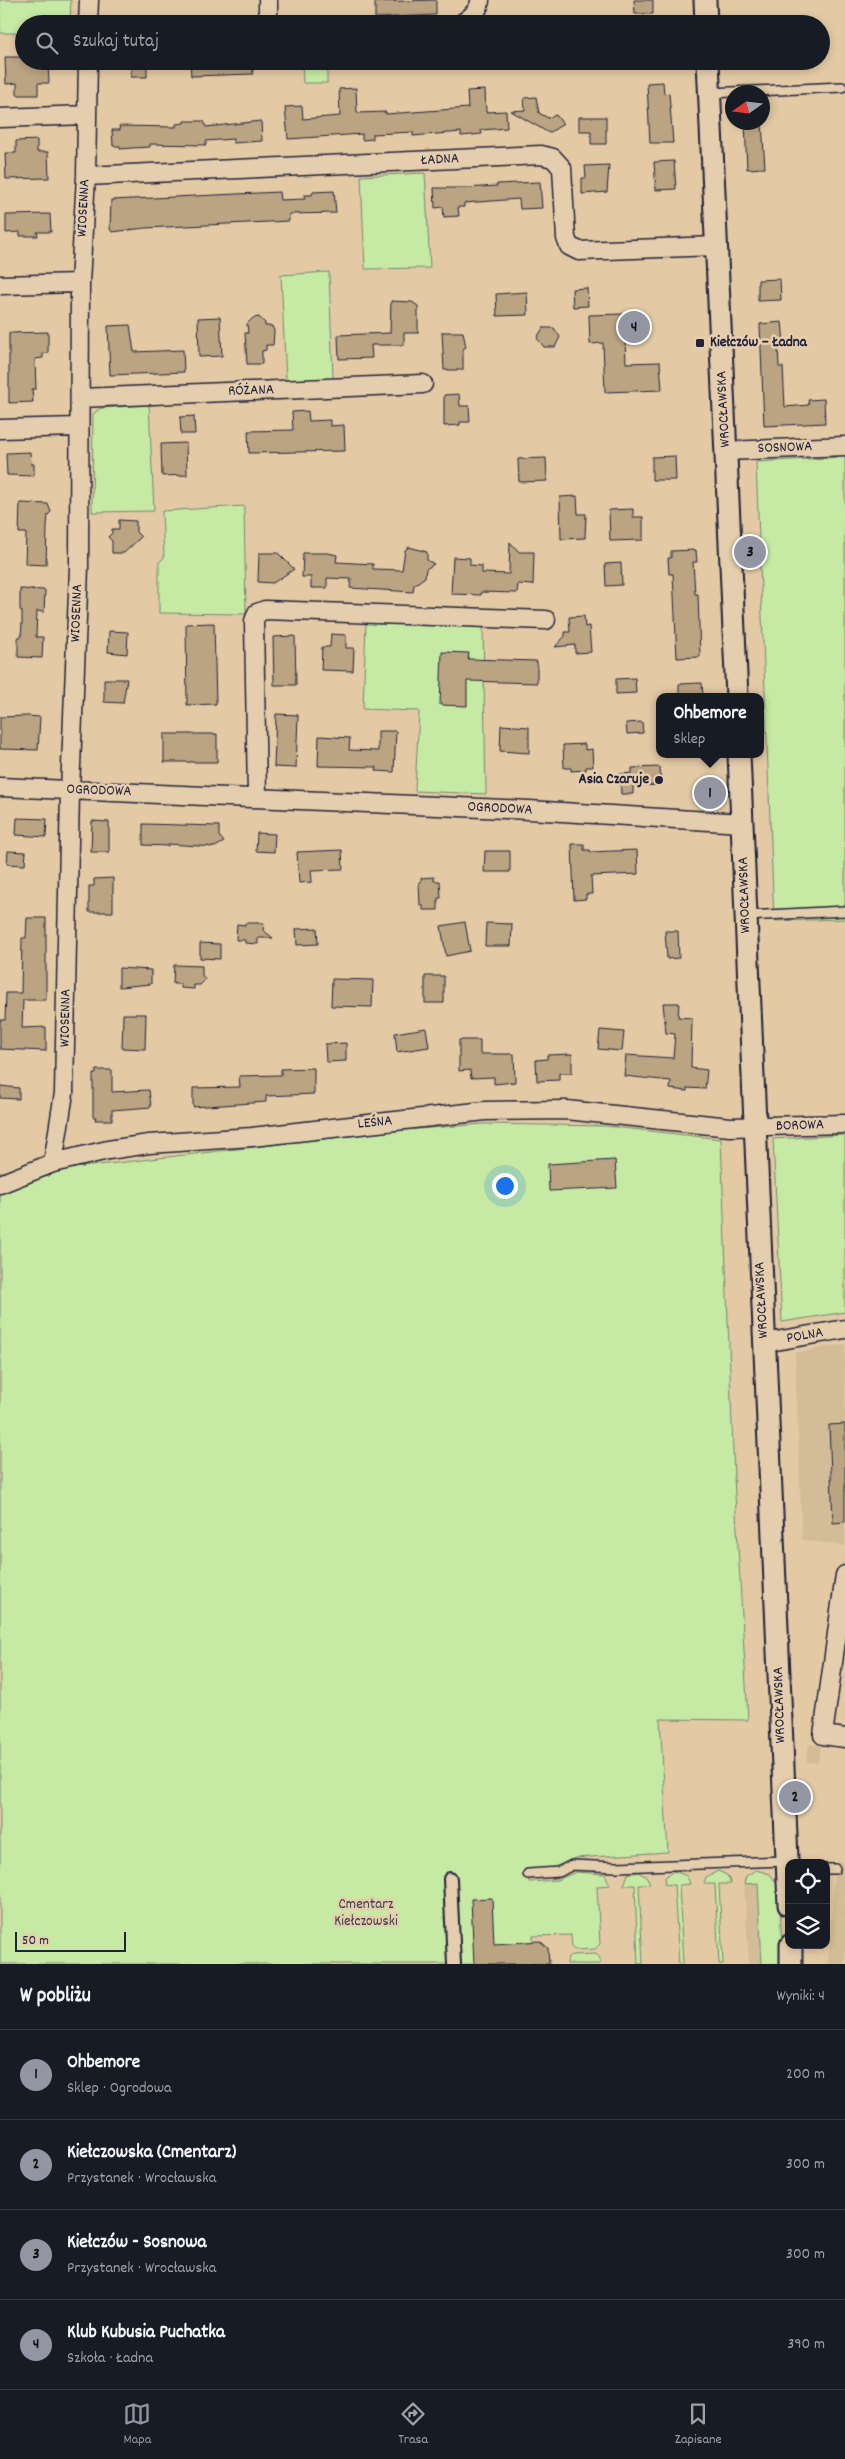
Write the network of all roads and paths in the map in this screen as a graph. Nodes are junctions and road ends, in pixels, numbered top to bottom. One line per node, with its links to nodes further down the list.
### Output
1 (89, 0): 5 (street)
2 (268, 0): 6 (street)
3 (480, 0): 7 (street)
4 (705, 0): 8 (street)
5 (88, 15)
6 (268, 15)
7 (472, 15)
8 (706, 15)
9 (88, 70): 13 (street, WIOSENNA)
10 (708, 70): 12 (street, WROCŁAWSKA)
11 (842, 87): 12 (lane)
12 (709, 93): 16 (street, WROCŁAWSKA)
13 (87, 115): 14 (street); 15 (street, WIOSENNA)
14 (0, 118)
15 (86, 176): 16 (street, ŁADNA); 17 (street, WIOSENNA)
16 (716, 246): 24 (street, WROCŁAWSKA)
17 (80, 283): 18 (street); 20 (street, WIOSENNA)
18 (0, 284)
19 (423, 384): 20 (street, RÓŻANA)
20 (80, 398): 21 (street, WIOSENNA)
21 (79, 427): 22 (street); 29 (street, WIOSENNA)
22 (0, 429)
23 (845, 446): 24 (street, SOSNOWA)
24 (726, 451): 26 (street, WROCŁAWSKA)
25 (546, 620): 30 (street)
26 (737, 693)
27 (739, 758): 31 (street, WROCŁAWSKA)
28 (0, 787): 29 (street, OGRODOWA)
29 (70, 791): 30 (street, OGRODOWA); 36 (street, WIOSENNA)
30 (257, 798): 31 (street, OGRODOWA)
31 (742, 823): 33 (street, WROCŁAWSKA)
32 (845, 911): 33 (lane)
33 (746, 916): 35 (street, WROCŁAWSKA)
34 (845, 1124): 35 (street, BOROWA)
35 (755, 1127): 36 (street, LEŚNA); 39 (street, WROCŁAWSKA)
36 (53, 1164): 37 (street, LEŚNA)
37 (0, 1184)
38 (845, 1329): 39 (street, POLNA)
39 (764, 1343): 42 (street, WROCŁAWSKA)
40 (845, 1575): 41 (street)
41 (845, 1738)
42 (787, 1859)
43 (785, 1863): 44 (lane)
44 (528, 1874)
45 (450, 1879): 47 (street)
46 (790, 1949): 48 (street)
47 (454, 1964)
48 (791, 1964)

